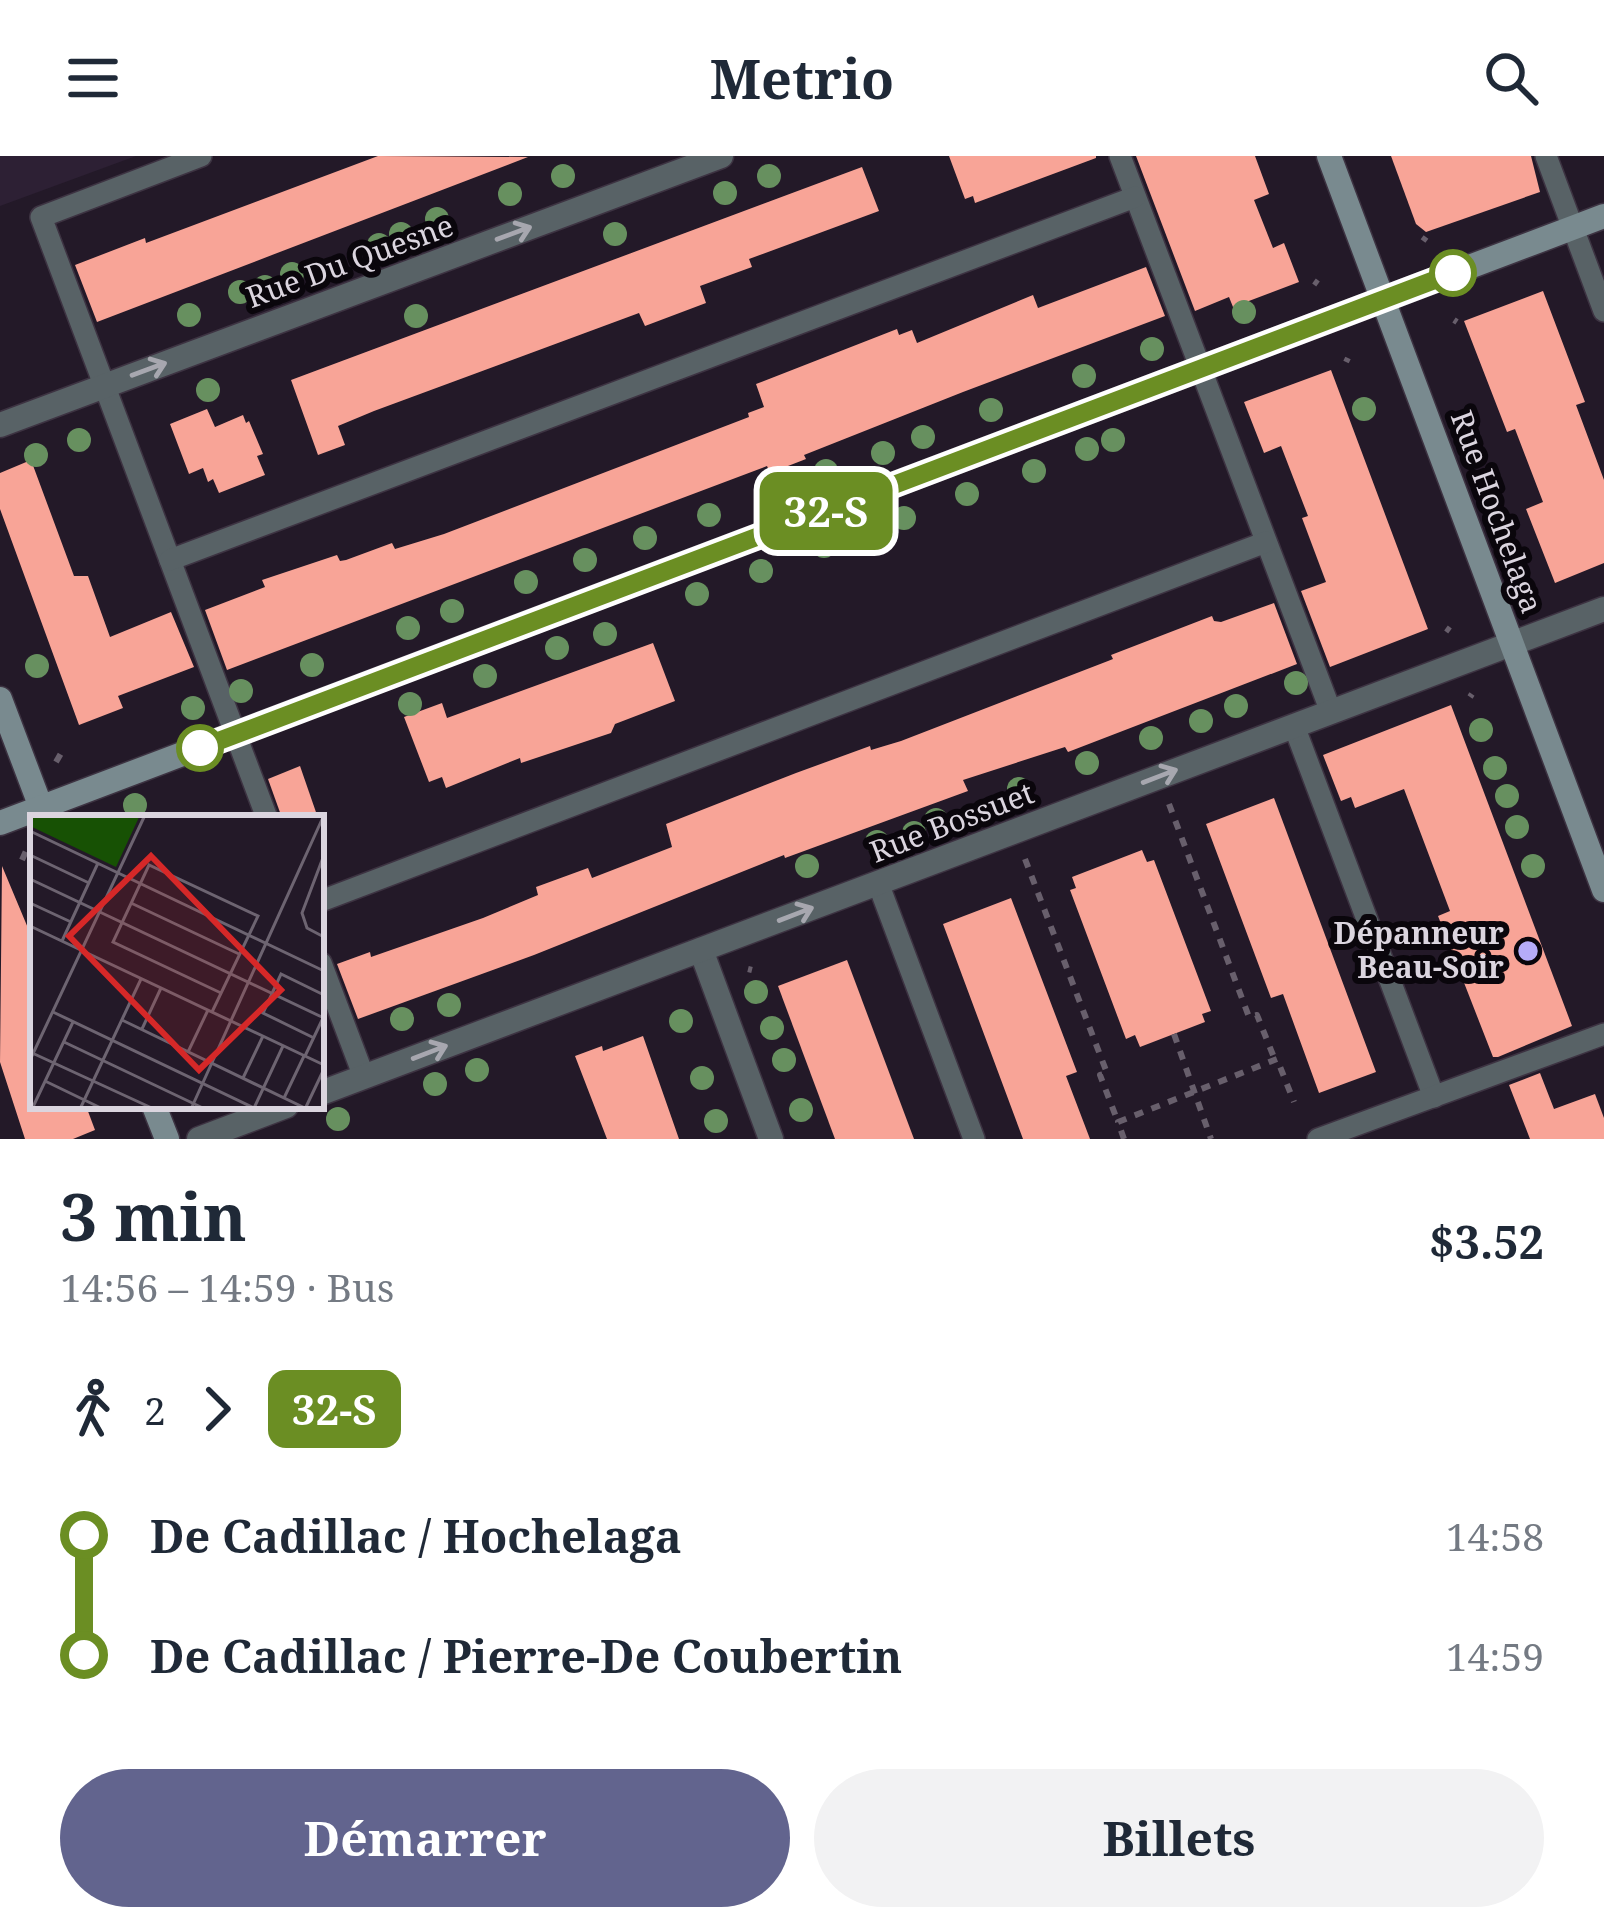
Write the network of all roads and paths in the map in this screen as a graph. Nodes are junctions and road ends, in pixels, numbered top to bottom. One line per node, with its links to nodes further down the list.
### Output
1 (201, 156): 12 (lane)
2 (721, 156): 12 (street, Rue Du Quesne, one-way to 2)
3 (1120, 156): 6 (lane)
4 (1329, 156): 9 (street, Rue Hochelaga)
5 (1546, 156): 8 (lane)
6 (1135, 196): 11 (lane); 15 (lane)
7 (1604, 216): 8 (street)
8 (1571, 229): 9 (street); 10 (lane)
9 (1384, 299): 11 (street); 17 (street, Rue Hochelaga)
10 (1604, 311)
11 (1200, 370): 14 (lane); 21 (street)
12 (104, 386): 13 (street, Rue Du Quesne); 15 (lane)
13 (0, 425)
14 (1266, 542): 19 (lane); 32 (lane)
15 (170, 560): 21 (lane)
16 (1604, 609): 17 (street, Rue Bossuet)
17 (1513, 643): 19 (street, Rue Bossuet); 31 (street, Rue Hochelaga)
18 (0, 699): 25 (street)
19 (1331, 712): 20 (street, Rue Bossuet)
20 (1294, 726): 30 (street, Rue Bossuet, one-way to 20); 41 (lane)
21 (236, 734): 25 (street); 26 (lane)
22 (64, 748): 23 (path)
23 (56, 762)
24 (1168, 804): 37 (path)
25 (43, 813)
26 (266, 815)
27 (30, 816): 28 (street)
28 (0, 824)
29 (1025, 859): 45 (path)
30 (878, 883): 33 (street, Rue Bossuet, one-way to 30); 49 (lane)
31 (1604, 890)
32 (324, 900)
33 (700, 950): 38 (street, Rue Bossuet, one-way to 33); 48 (street)
34 (324, 971): 38 (lane)
35 (1174, 1034): 40 (path)
36 (1604, 1034): 41 (lane)
37 (1275, 1060): 40 (path); 42 (path)
38 (364, 1076): 39 (street, Rue Bossuet)
39 (324, 1092)
40 (1195, 1093): 45 (path); 51 (path)
41 (1434, 1096): 52 (lane)
42 (1294, 1102)
43 (155, 1109): 46 (street)
44 (278, 1109): 47 (street)
45 (1118, 1122): 50 (path)
46 (167, 1139)
47 (199, 1139)
48 (771, 1139)
49 (974, 1139)
50 (1124, 1139)
51 (1211, 1139)
52 (1318, 1139)

